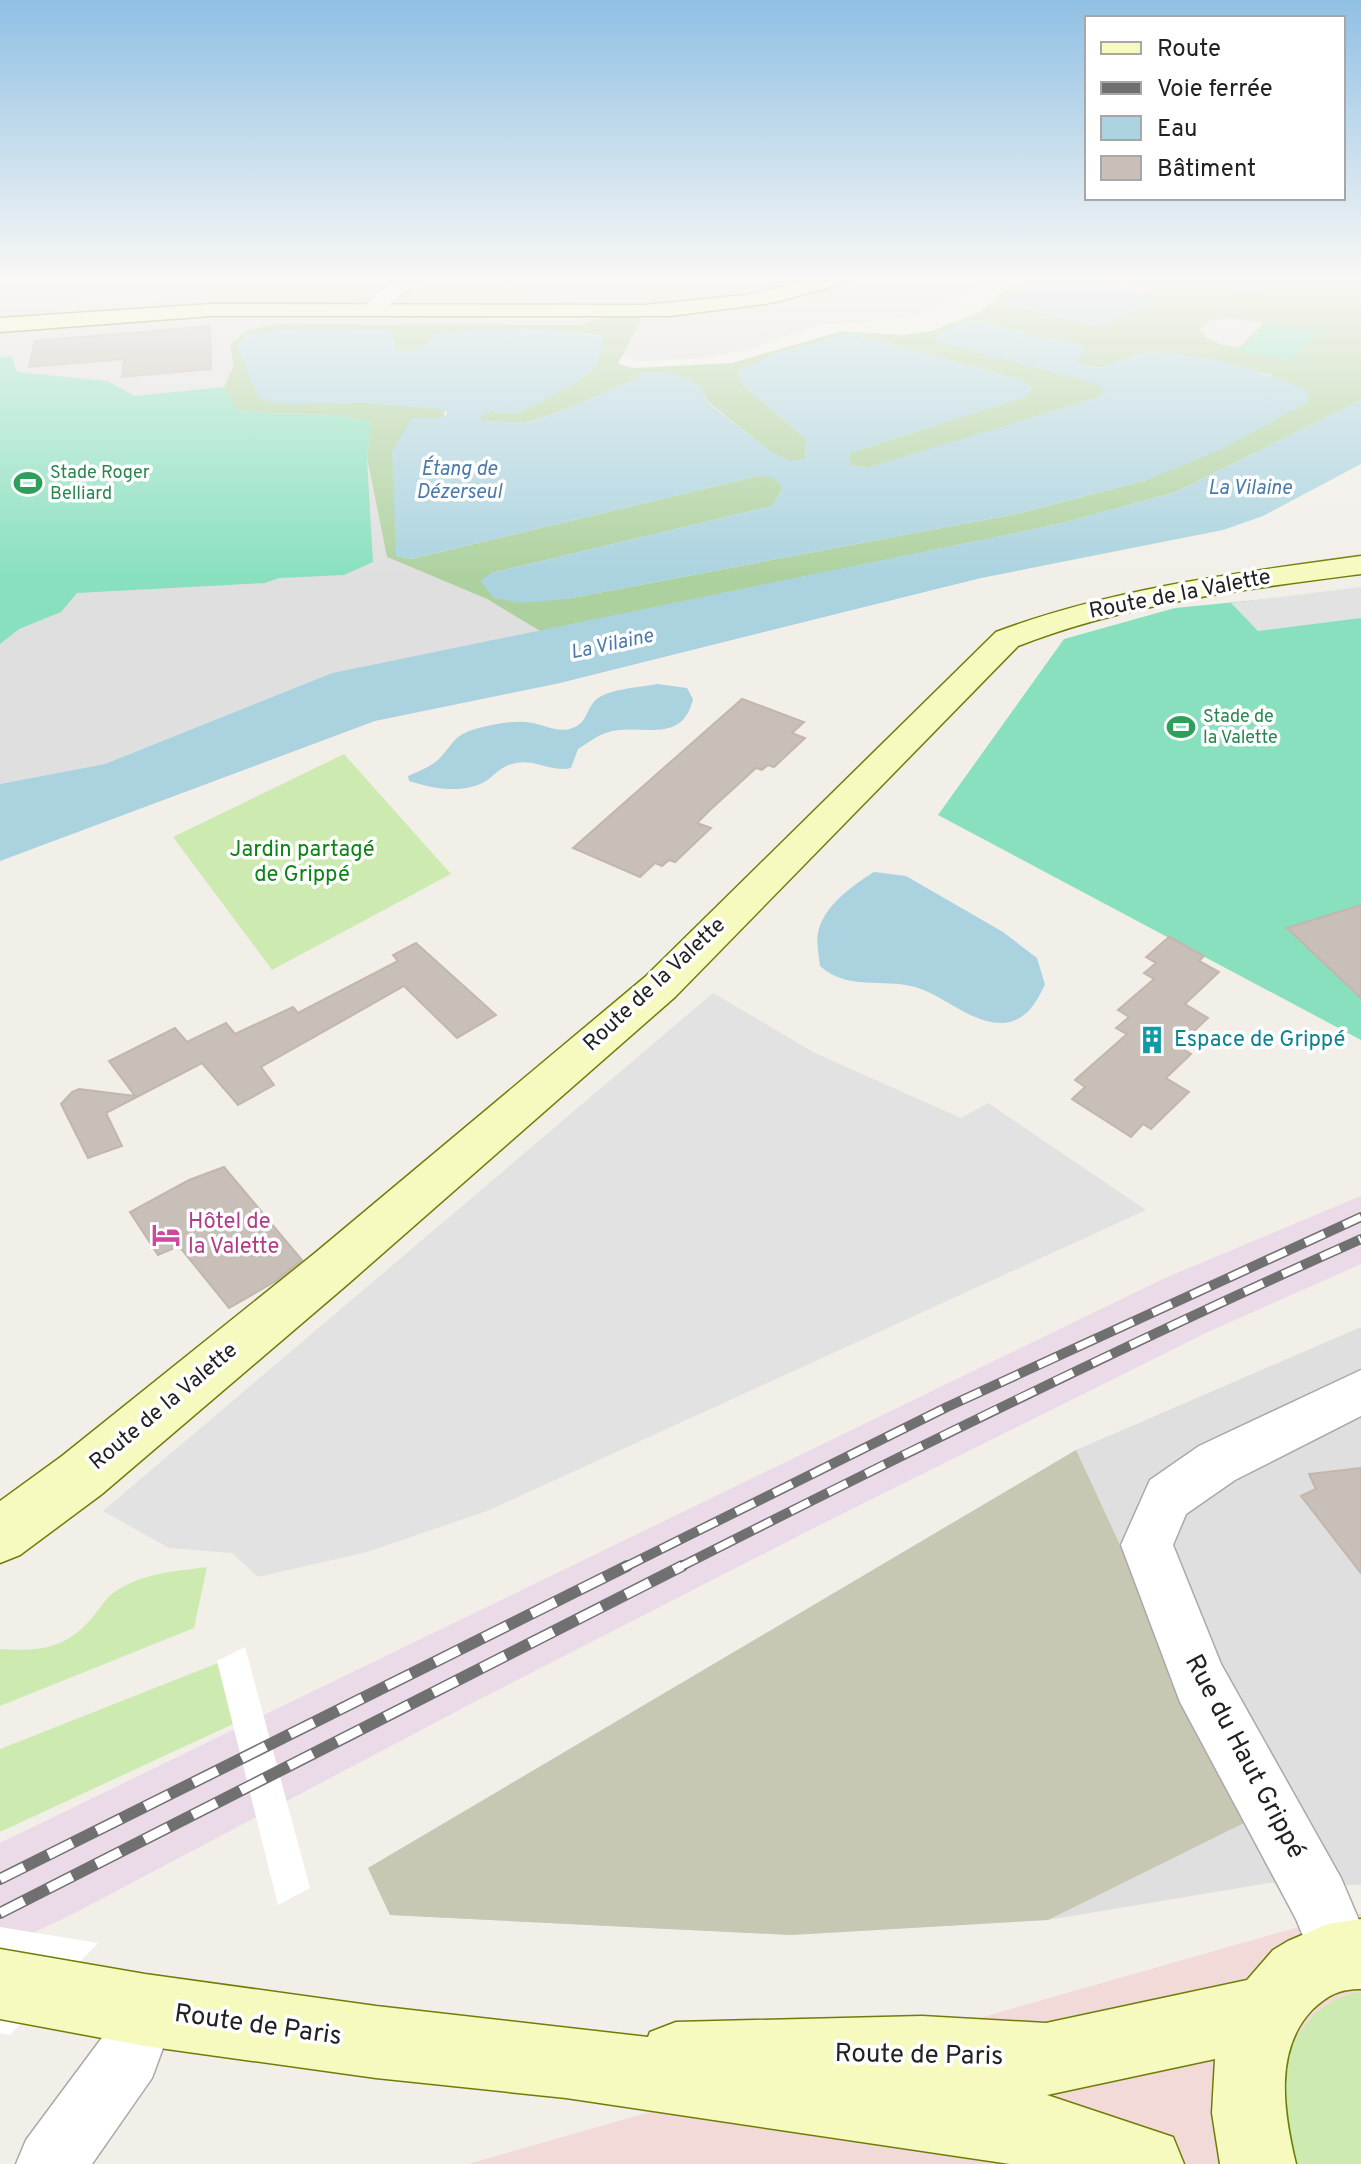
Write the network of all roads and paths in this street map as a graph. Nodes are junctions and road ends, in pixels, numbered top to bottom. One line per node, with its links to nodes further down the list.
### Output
1 (1361, 565): 3 (street, Route de la Valette)
2 (1361, 1392): 4 (street, Rue du Haut Grippé)
3 (0, 1535)
4 (1351, 1953): 6 (street)
5 (0, 1984): 7 (street, Route de Paris)
6 (1266, 2012): 8 (street, Route de Paris); 11 (street)
7 (141, 2023): 8 (street, Route de Paris); 9 (street)
8 (566, 2062): 10 (street, Route de Paris)
9 (50, 2164)
10 (1146, 2164)
11 (1258, 2164)

